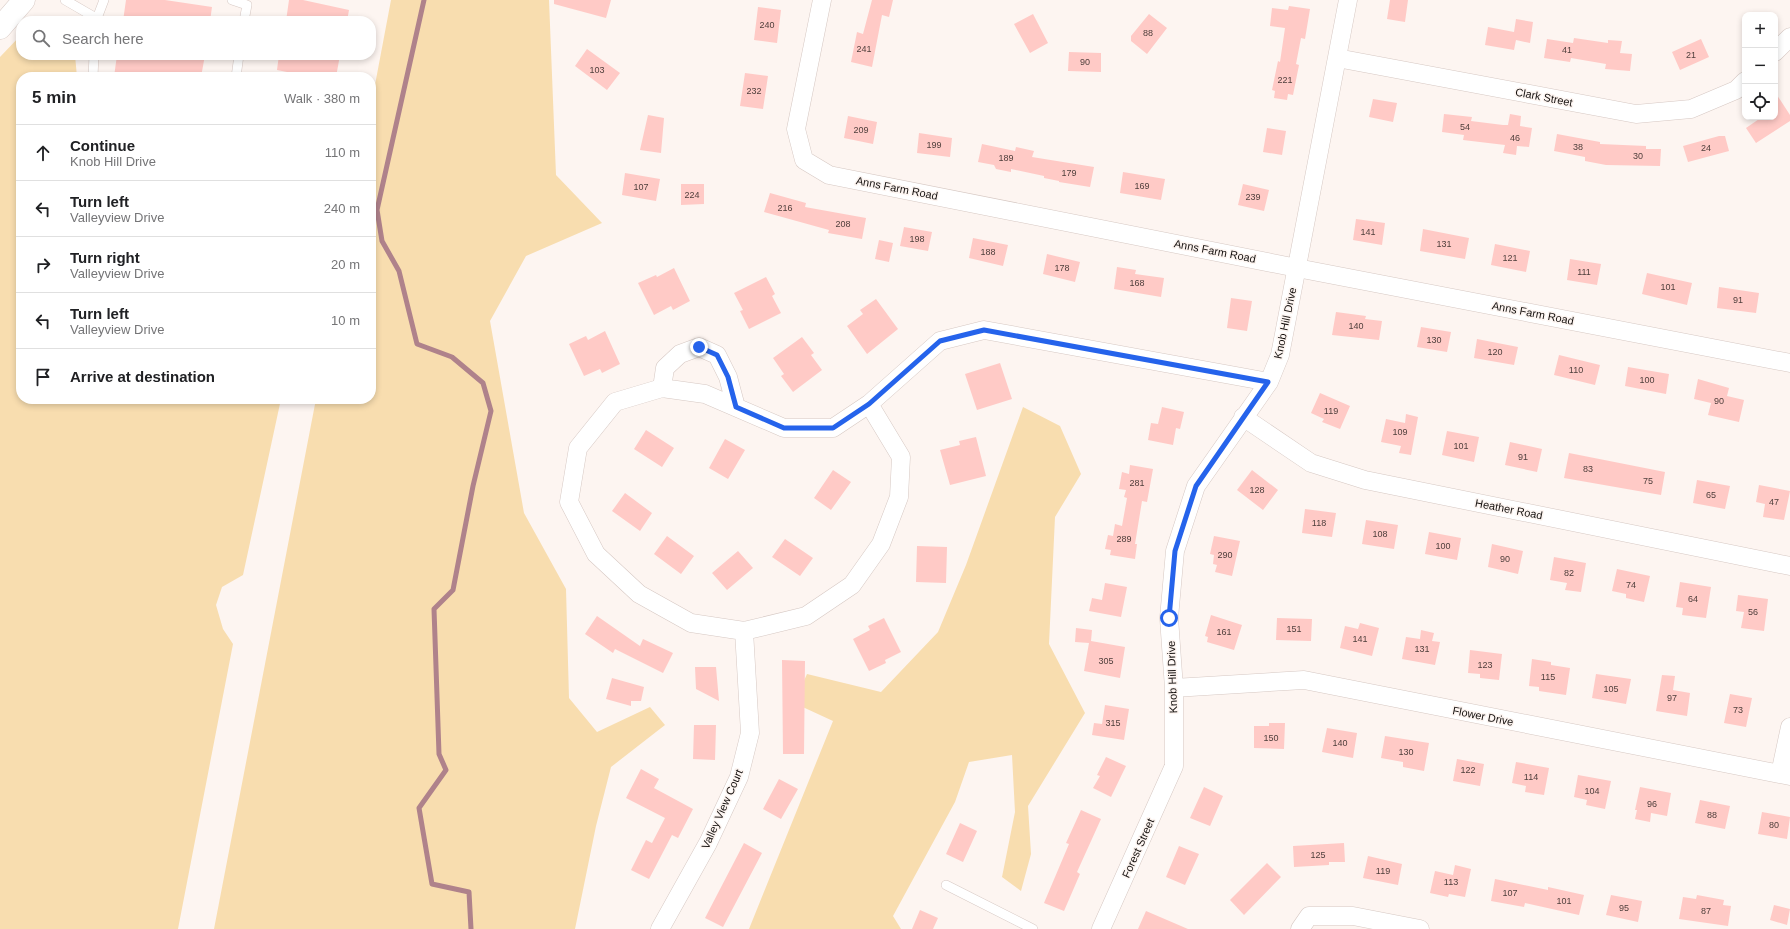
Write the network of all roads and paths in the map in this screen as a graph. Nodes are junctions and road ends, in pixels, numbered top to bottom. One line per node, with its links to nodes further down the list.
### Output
1 (24, 0): 10 (main road)
2 (65, 0): 7 (lane)
3 (104, 0): 8 (lane)
4 (232, 0): 9 (lane)
5 (822, 0): 19 (street, Anns Farm Road)
6 (1348, 0): 13 (street, Knob Hill Drive)
7 (90, 16)
8 (98, 16)
9 (245, 16)
10 (0, 28)
11 (1790, 37): 12 (street)
12 (1778, 49)
13 (1337, 58): 18 (street, Clark Street); 19 (street, Knob Hill Drive)
14 (94, 60): 16 (lane)
15 (239, 60): 17 (lane)
16 (93, 72)
17 (237, 72)
18 (1742, 84)
19 (1297, 268): 20 (street, Anns Farm Road); 21 (street, Knob Hill Drive)
20 (1790, 363)
21 (1268, 382): 23 (street); 25 (street, Knob Hill Drive)
22 (662, 388): 24 (street); 24 (street); 27 (street)
23 (869, 404): 24 (street); 27 (street)
24 (736, 407)
25 (1243, 417): 26 (street, Heather Road); 28 (street, Knob Hill Drive)
26 (1790, 566)
27 (744, 631): 34 (street, Valley View Court)
28 (1174, 688): 30 (street, Knob Hill Drive); 31 (street, Flower Drive)
29 (1790, 727): 31 (street)
30 (1174, 766): 36 (street, Forest Street)
31 (1785, 775)
32 (946, 885): 35 (lane)
33 (1305, 923): 37 (street)
34 (660, 929)
35 (1033, 929)
36 (1101, 929)
37 (1420, 929)

